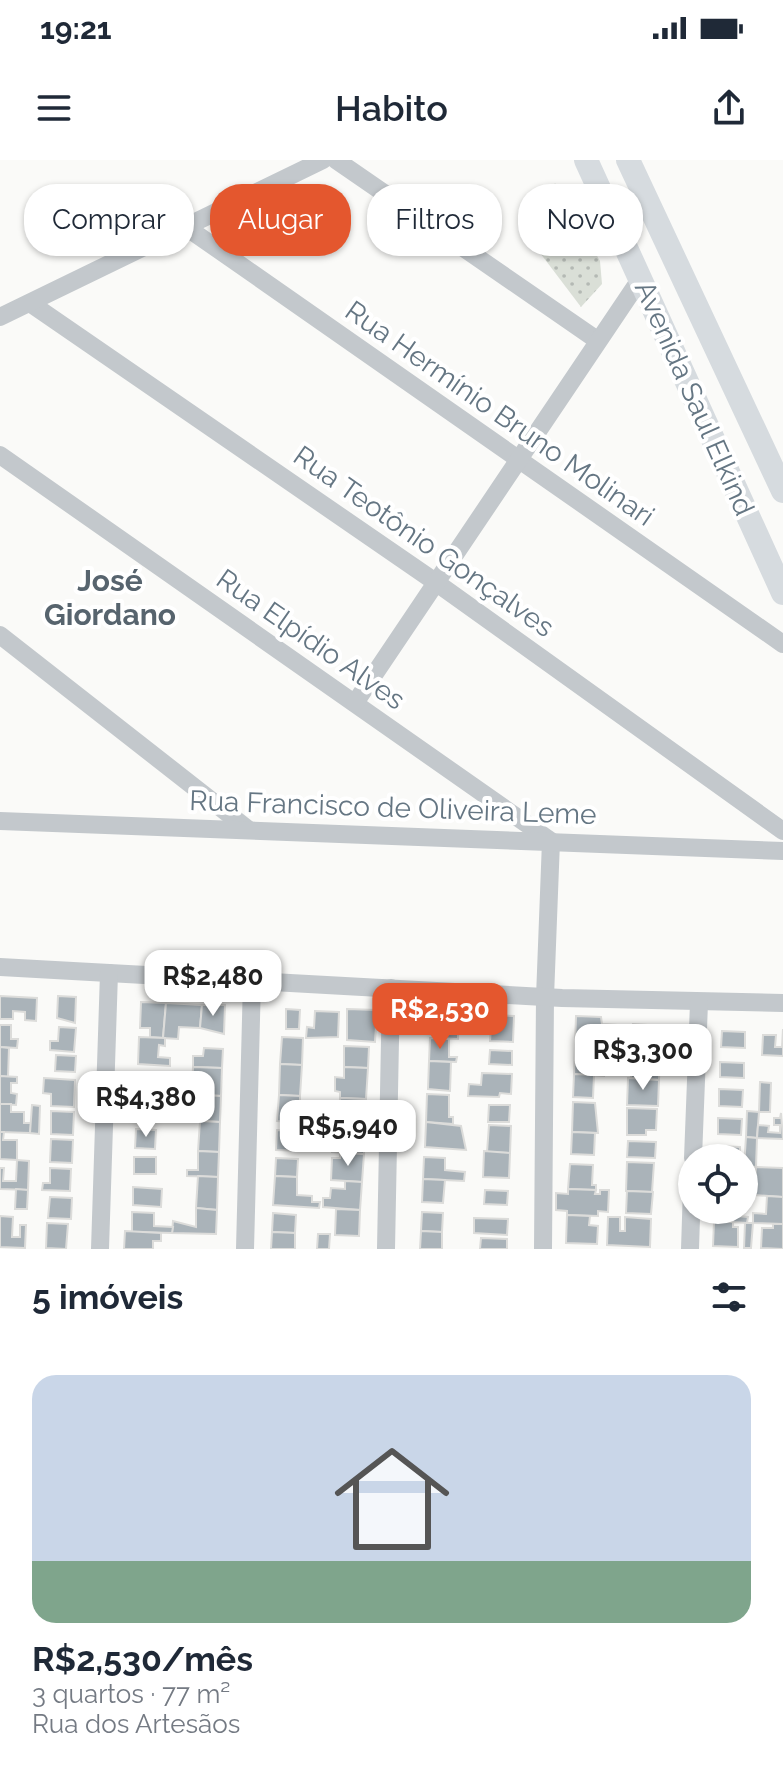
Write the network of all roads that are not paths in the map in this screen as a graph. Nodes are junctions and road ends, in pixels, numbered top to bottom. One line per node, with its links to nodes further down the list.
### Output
1 (323, 160): 5 (street)
2 (336, 160): 11 (street)
3 (586, 160): 8 (main road, Avenida Saul Elkind)
4 (628, 160): 14 (main road, Avenida Saul Elkind)
5 (194, 223)
6 (194, 233): 13 (street, Rua Hermínio Bruno Molinari)
7 (126, 256): 9 (street)
8 (641, 278): 11 (street); 16 (main road, Avenida Saul Elkind)
9 (30, 303): 10 (street); 15 (street, Rua Teotônio Gonçalves)
10 (0, 317)
11 (597, 340): 13 (street)
12 (0, 455): 19 (street, Rua Elpídio Alves)
13 (517, 459): 15 (street); 18 (street, Rua Hermínio Bruno Molinari)
14 (783, 491)
15 (434, 581): 19 (street); 22 (street, Rua Teotônio Gonçalves)
16 (783, 593)
17 (0, 635): 21 (street)
18 (783, 644)
19 (355, 703): 23 (street, Rua Elpídio Alves)
20 (0, 821): 21 (street, Rua Francisco de Oliveira Leme)
21 (249, 830): 23 (street, Rua Francisco de Oliveira Leme)
22 (783, 831)
23 (551, 841): 24 (street, Rua Francisco de Oliveira Leme); 29 (street)
24 (783, 851)
25 (0, 967): 26 (street)
26 (109, 973): 27 (street); 34 (street)
27 (252, 981): 28 (street); 35 (street)
28 (391, 988): 29 (street); 36 (street)
29 (545, 997): 30 (street); 37 (street)
30 (699, 1003): 31 (street); 32 (street)
31 (783, 1003)
32 (694, 1144)
33 (691, 1224): 38 (street)
34 (100, 1249)
35 (245, 1249)
36 (386, 1249)
37 (543, 1249)
38 (690, 1249)

